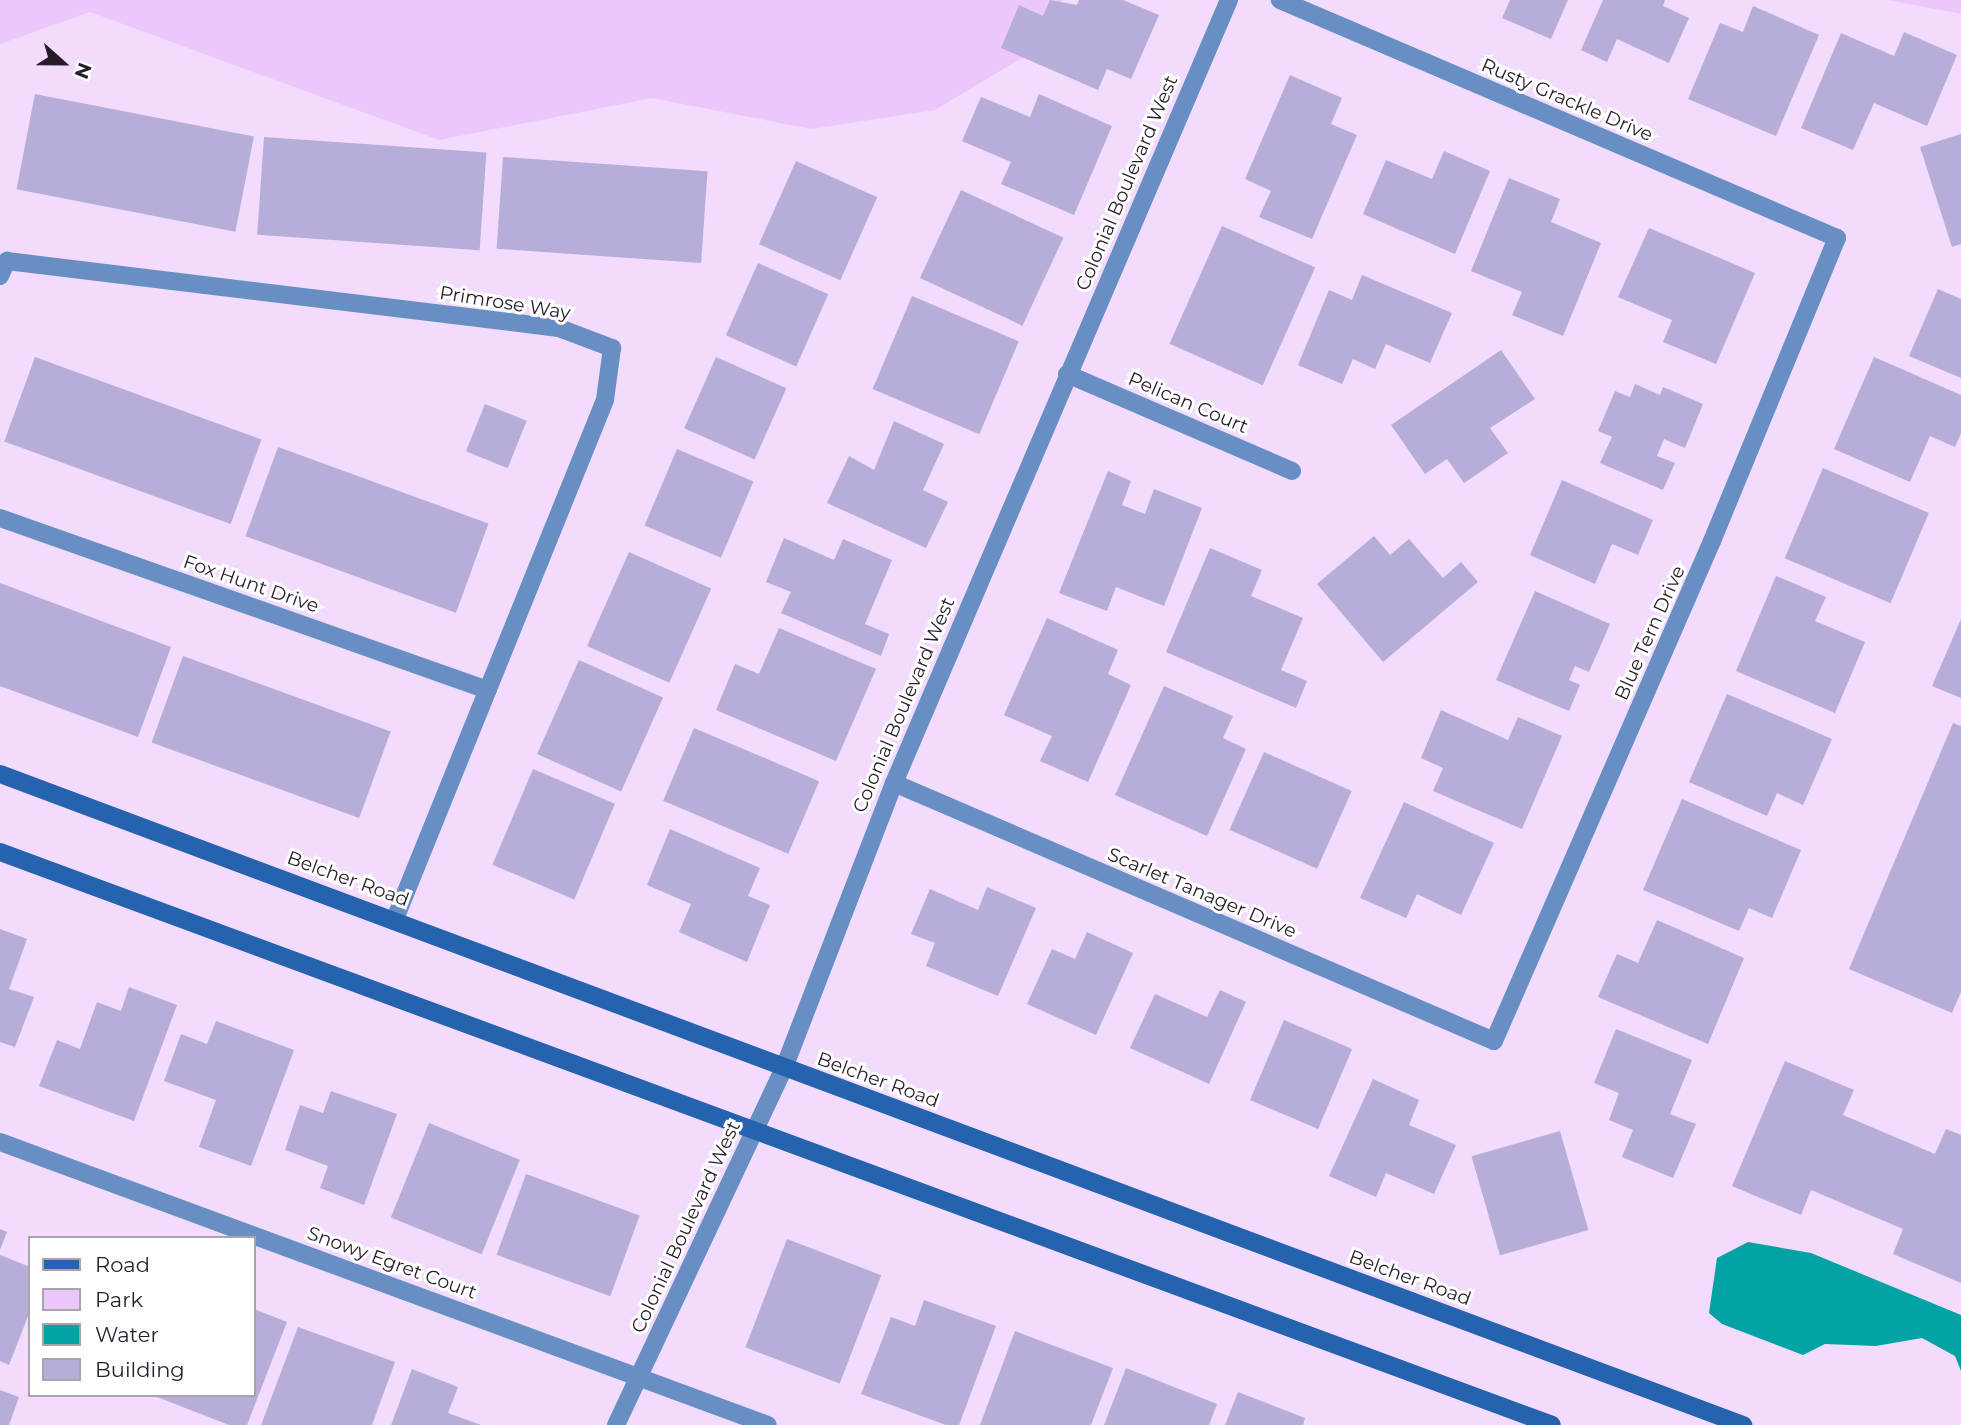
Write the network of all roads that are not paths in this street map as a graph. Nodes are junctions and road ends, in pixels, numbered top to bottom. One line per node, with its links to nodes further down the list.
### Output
1 (1229, 0): 5 (street, Colonial Boulevard West)
2 (1280, 0): 3 (street, Rusty Grackle Drive)
3 (1837, 238): 13 (street, Blue Tern Drive)
4 (0, 276): 8 (street, Primrose Way)
5 (1067, 374): 6 (street, Pelican Court); 10 (street, Colonial Boulevard West)
6 (1292, 471)
7 (0, 518): 8 (street, Fox Hunt Drive)
8 (488, 690): 12 (street, Primrose Way)
9 (0, 774): 12 (main road, Belcher Road)
10 (894, 783): 13 (street, Scarlet Tanager Drive); 14 (street, Colonial Boulevard West)
11 (0, 852): 15 (main road)
12 (396, 919): 14 (main road, Belcher Road)
13 (1494, 1041)
14 (783, 1068): 15 (street, Colonial Boulevard West); 21 (main road, Belcher Road)
15 (755, 1128): 17 (street, Colonial Boulevard West); 20 (main road)
16 (0, 1142): 17 (street, Snowy Egret Court)
17 (640, 1377): 18 (street, Colonial Boulevard West); 19 (street, Snowy Egret Court)
18 (616, 1425)
19 (768, 1425)
20 (1552, 1425)
21 (1743, 1425)

